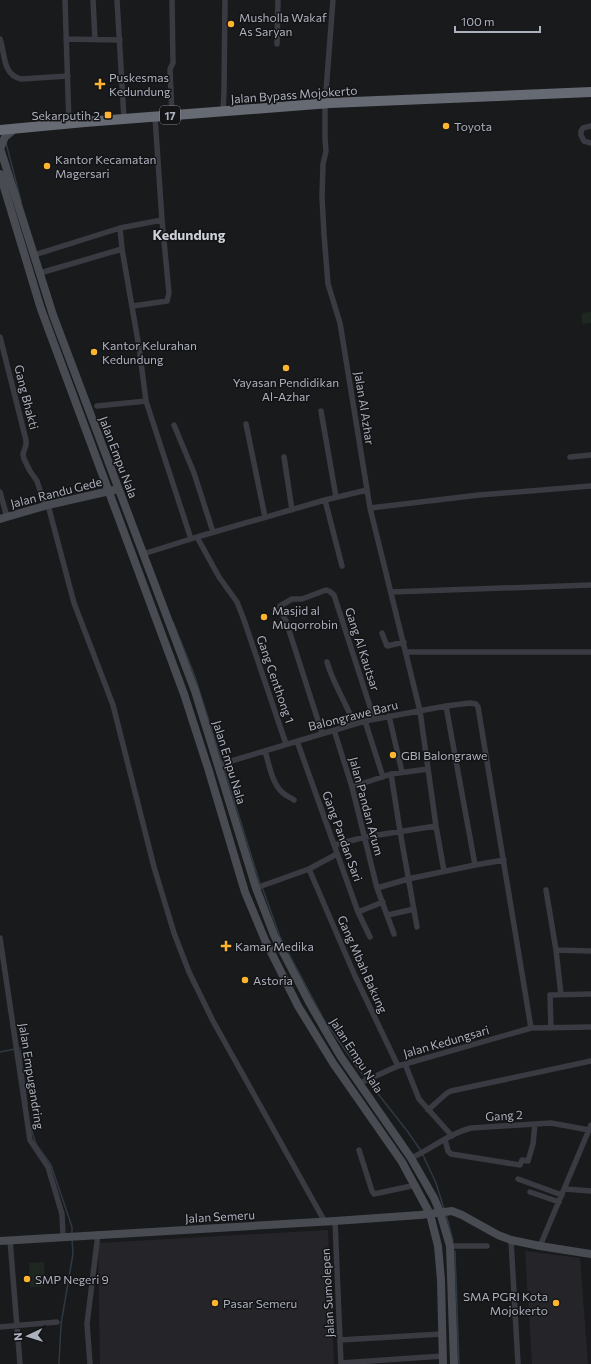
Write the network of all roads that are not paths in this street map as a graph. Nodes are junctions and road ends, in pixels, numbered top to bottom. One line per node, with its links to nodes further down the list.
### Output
1 (66, 0): 9 (street)
2 (93, 0): 10 (street)
3 (117, 0): 11 (street)
4 (172, 0): 17 (street)
5 (225, 0): 16 (street)
6 (278, 0): 12 (street)
7 (332, 0): 15 (street, Jalan Al Azhar)
8 (0, 39): 13 (street)
9 (66, 39): 10 (street); 13 (street)
10 (95, 39): 11 (street)
11 (120, 40): 19 (street)
12 (277, 44)
13 (68, 76): 20 (street)
14 (591, 92): 15 (highway, Jalan Bypass Mojokerto / 17)
15 (325, 104): 16 (highway, Jalan Bypass Mojokerto / 17); 47 (street, Jalan Al Azhar)
16 (223, 112): 17 (highway, Jalan Bypass Mojokerto / 17)
17 (172, 115): 18 (highway, Jalan Bypass Mojokerto / 17)
18 (155, 117): 19 (highway, Jalan Bypass Mojokerto / 17); 26 (street)
19 (124, 119): 20 (highway, Jalan Bypass Mojokerto / 17)
20 (69, 124): 22 (highway, Jalan Bypass Mojokerto / 17)
21 (591, 126): 23 (street)
22 (3, 132): 24 (main road)
23 (591, 143)
24 (0, 147): 29 (main road, Jalan Empu Nala)
25 (0, 174): 32 (main road, Jalan Empu Nala)
26 (162, 220): 27 (street); 33 (street)
27 (120, 228): 28 (street, Gang Centhong 1); 29 (street)
28 (122, 249): 30 (street); 33 (street, Gang Centhong 1)
29 (37, 254): 30 (main road, Jalan Empu Nala)
30 (44, 272): 31 (main road, Jalan Empu Nala)
31 (48, 301): 32 (main road); 34 (main road, Jalan Empu Nala)
32 (40, 304): 35 (main road, Jalan Empu Nala)
33 (133, 306): 37 (street, Gang Centhong 1)
34 (53, 315): 35 (main road); 46 (main road, Jalan Empu Nala)
35 (45, 318): 49 (main road, Jalan Empu Nala)
36 (0, 337): 52 (street, Gang Bhakti)
37 (146, 401): 38 (street); 58 (street, Gang Centhong 1)
38 (97, 406)
39 (321, 411): 50 (street)
40 (246, 424): 56 (street)
41 (174, 425): 57 (street)
42 (591, 454): 44 (street)
43 (284, 457): 54 (street)
44 (570, 457)
45 (591, 486): 53 (street)
46 (119, 489): 49 (main road, Jalan Randu Gede); 59 (main road, Jalan Empu Nala)
47 (367, 490): 50 (street); 53 (street, Jalan Al Azhar)
48 (0, 492): 55 (street)
49 (108, 492): 52 (main road, Jalan Randu Gede); 116 (main road, Jalan Empu Nala)
50 (336, 497): 51 (street)
51 (325, 500): 54 (street); 60 (street)
52 (46, 505): 55 (main road, Jalan Randu Gede); 135 (street, Gang Bhakti)
53 (370, 508): 62 (street, Jalan Al Azhar)
54 (292, 510): 56 (street)
55 (4, 518)
56 (265, 518): 57 (street)
57 (213, 532): 58 (street)
58 (194, 538): 59 (street); 77 (street, Gang Centhong 1)
59 (145, 553): 79 (main road, Jalan Empu Nala)
60 (342, 566)
61 (591, 585): 62 (street)
62 (391, 592): 64 (street, Jalan Al Azhar)
63 (382, 633): 64 (street)
64 (404, 642): 65 (street, Jalan Al Azhar)
65 (406, 652): 66 (street); 69 (street, Jalan Al Azhar)
66 (591, 652)
67 (327, 662): 73 (street)
68 (446, 706): 69 (street, Balongrawe Baru); 91 (street, Balongrawe Baru); 92 (street)
69 (420, 711): 70 (street, Balongrawe Baru); 80 (street, Jalan Al Azhar)
70 (389, 716): 71 (street, Balongrawe Baru); 81 (street)
71 (374, 719): 72 (street, Balongrawe Baru); 75 (street, Gang Al Kautsar)
72 (365, 721): 73 (street, Balongrawe Baru); 83 (street)
73 (354, 724): 74 (street, Balongrawe Baru)
74 (334, 730): 75 (street, Balongrawe Baru); 84 (street, Jalan Pandan Arum)
75 (322, 733): 76 (street, Balongrawe Baru)
76 (297, 741): 77 (street, Balongrawe Baru); 89 (street, Gang Pandan Sari)
77 (286, 744): 78 (street, Balongrawe Baru)
78 (265, 751): 79 (street, Balongrawe Baru); 85 (street)
79 (221, 764): 96 (main road, Jalan Empu Nala)
80 (428, 769): 81 (street); 86 (street, Jalan Al Azhar)
81 (402, 772): 82 (street)
82 (391, 774): 83 (street); 87 (street)
83 (383, 777): 84 (street)
84 (352, 787): 88 (street, Jalan Pandan Arum)
85 (294, 800)
86 (436, 826): 87 (street); 94 (street, Jalan Al Azhar)
87 (400, 831): 88 (street); 95 (street)
88 (365, 837): 89 (street); 97 (street, Jalan Pandan Arum)
89 (334, 845): 90 (street, Gang Pandan Sari)
90 (337, 854): 93 (street); 101 (street, Gang Pandan Sari)
91 (504, 860): 92 (street); 112 (street, Balongrawe Baru)
92 (475, 865): 94 (street)
93 (309, 869): 96 (street); 117 (street, Gang Mbah Bakung)
94 (444, 871): 95 (street)
95 (408, 879): 97 (street); 100 (street)
96 (259, 886): 114 (main road, Jalan Empu Nala)
97 (377, 888): 99 (street, Jalan Pandan Arum)
98 (546, 890): 107 (street)
99 (383, 902): 101 (street); 102 (street, Jalan Pandan Arum)
100 (414, 909): 102 (street); 103 (street)
101 (358, 912): 105 (street, Gang Pandan Sari)
102 (388, 915): 104 (street, Jalan Pandan Arum)
103 (417, 927)
104 (394, 934)
105 (370, 937)
106 (0, 938): 137 (street, Jalan Empugandring)
107 (556, 950): 108 (street); 110 (street)
108 (591, 951)
109 (591, 994): 110 (street)
110 (561, 995): 113 (street)
111 (591, 1027): 113 (street, Jalan Kedungsari)
112 (530, 1028): 113 (street, Jalan Kedungsari); 117 (street, Jalan Kedungsari)
113 (551, 1028)
114 (342, 1057): 116 (main road); 118 (main road, Jalan Empu Nala)
115 (591, 1061): 119 (street)
116 (334, 1063): 127 (main road, Jalan Empu Nala)
117 (402, 1065): 118 (street, Jalan Kedungsari); 119 (street, Gang Mbah Bakung)
118 (365, 1081): 125 (main road, Jalan Empu Nala)
119 (428, 1110): 122 (street, Gang Mbah Bakung)
120 (535, 1124): 121 (street, Gang 2); 122 (street, Gang 2); 123 (street)
121 (590, 1128): 130 (street)
122 (452, 1136): 123 (street, Gang 2)
123 (445, 1140): 125 (street, Gang 2)
124 (359, 1150): 127 (street)
125 (411, 1158): 132 (main road, Jalan Empu Nala)
126 (518, 1179): 130 (street)
127 (416, 1186): 133 (main road, Jalan Empu Nala)
128 (591, 1191): 130 (street)
129 (530, 1192): 131 (street)
130 (563, 1192): 131 (street)
131 (559, 1202): 143 (street)
132 (443, 1212): 133 (main road, Jalan Semeru); 139 (main road); 141 (main road, Jalan Empu Nala)
133 (430, 1214): 134 (main road, Jalan Semeru); 148 (main road, Jalan Empu Nala)
134 (335, 1221): 135 (main road, Jalan Semeru); 149 (street, Jalan Sumolepen)
135 (325, 1222): 136 (main road, Jalan Semeru)
136 (98, 1234): 137 (main road, Jalan Semeru); 152 (street)
137 (67, 1236): 138 (main road, Jalan Semeru)
138 (10, 1240): 140 (main road, Jalan Semeru); 146 (street)
139 (511, 1240): 143 (main road); 155 (street)
140 (0, 1241)
141 (450, 1246): 142 (street); 154 (main road, Jalan Empu Nala)
142 (487, 1246)
143 (540, 1246): 144 (main road)
144 (591, 1254)
145 (57, 1322): 146 (street)
146 (18, 1325): 147 (street); 151 (street)
147 (0, 1327)
148 (442, 1334): 149 (street); 150 (main road, Jalan Empu Nala)
149 (340, 1340): 153 (street, Jalan Sumolepen)
150 (443, 1360): 153 (street)
151 (20, 1364)
152 (90, 1364)
153 (341, 1364)
154 (454, 1364)
155 (518, 1364)

